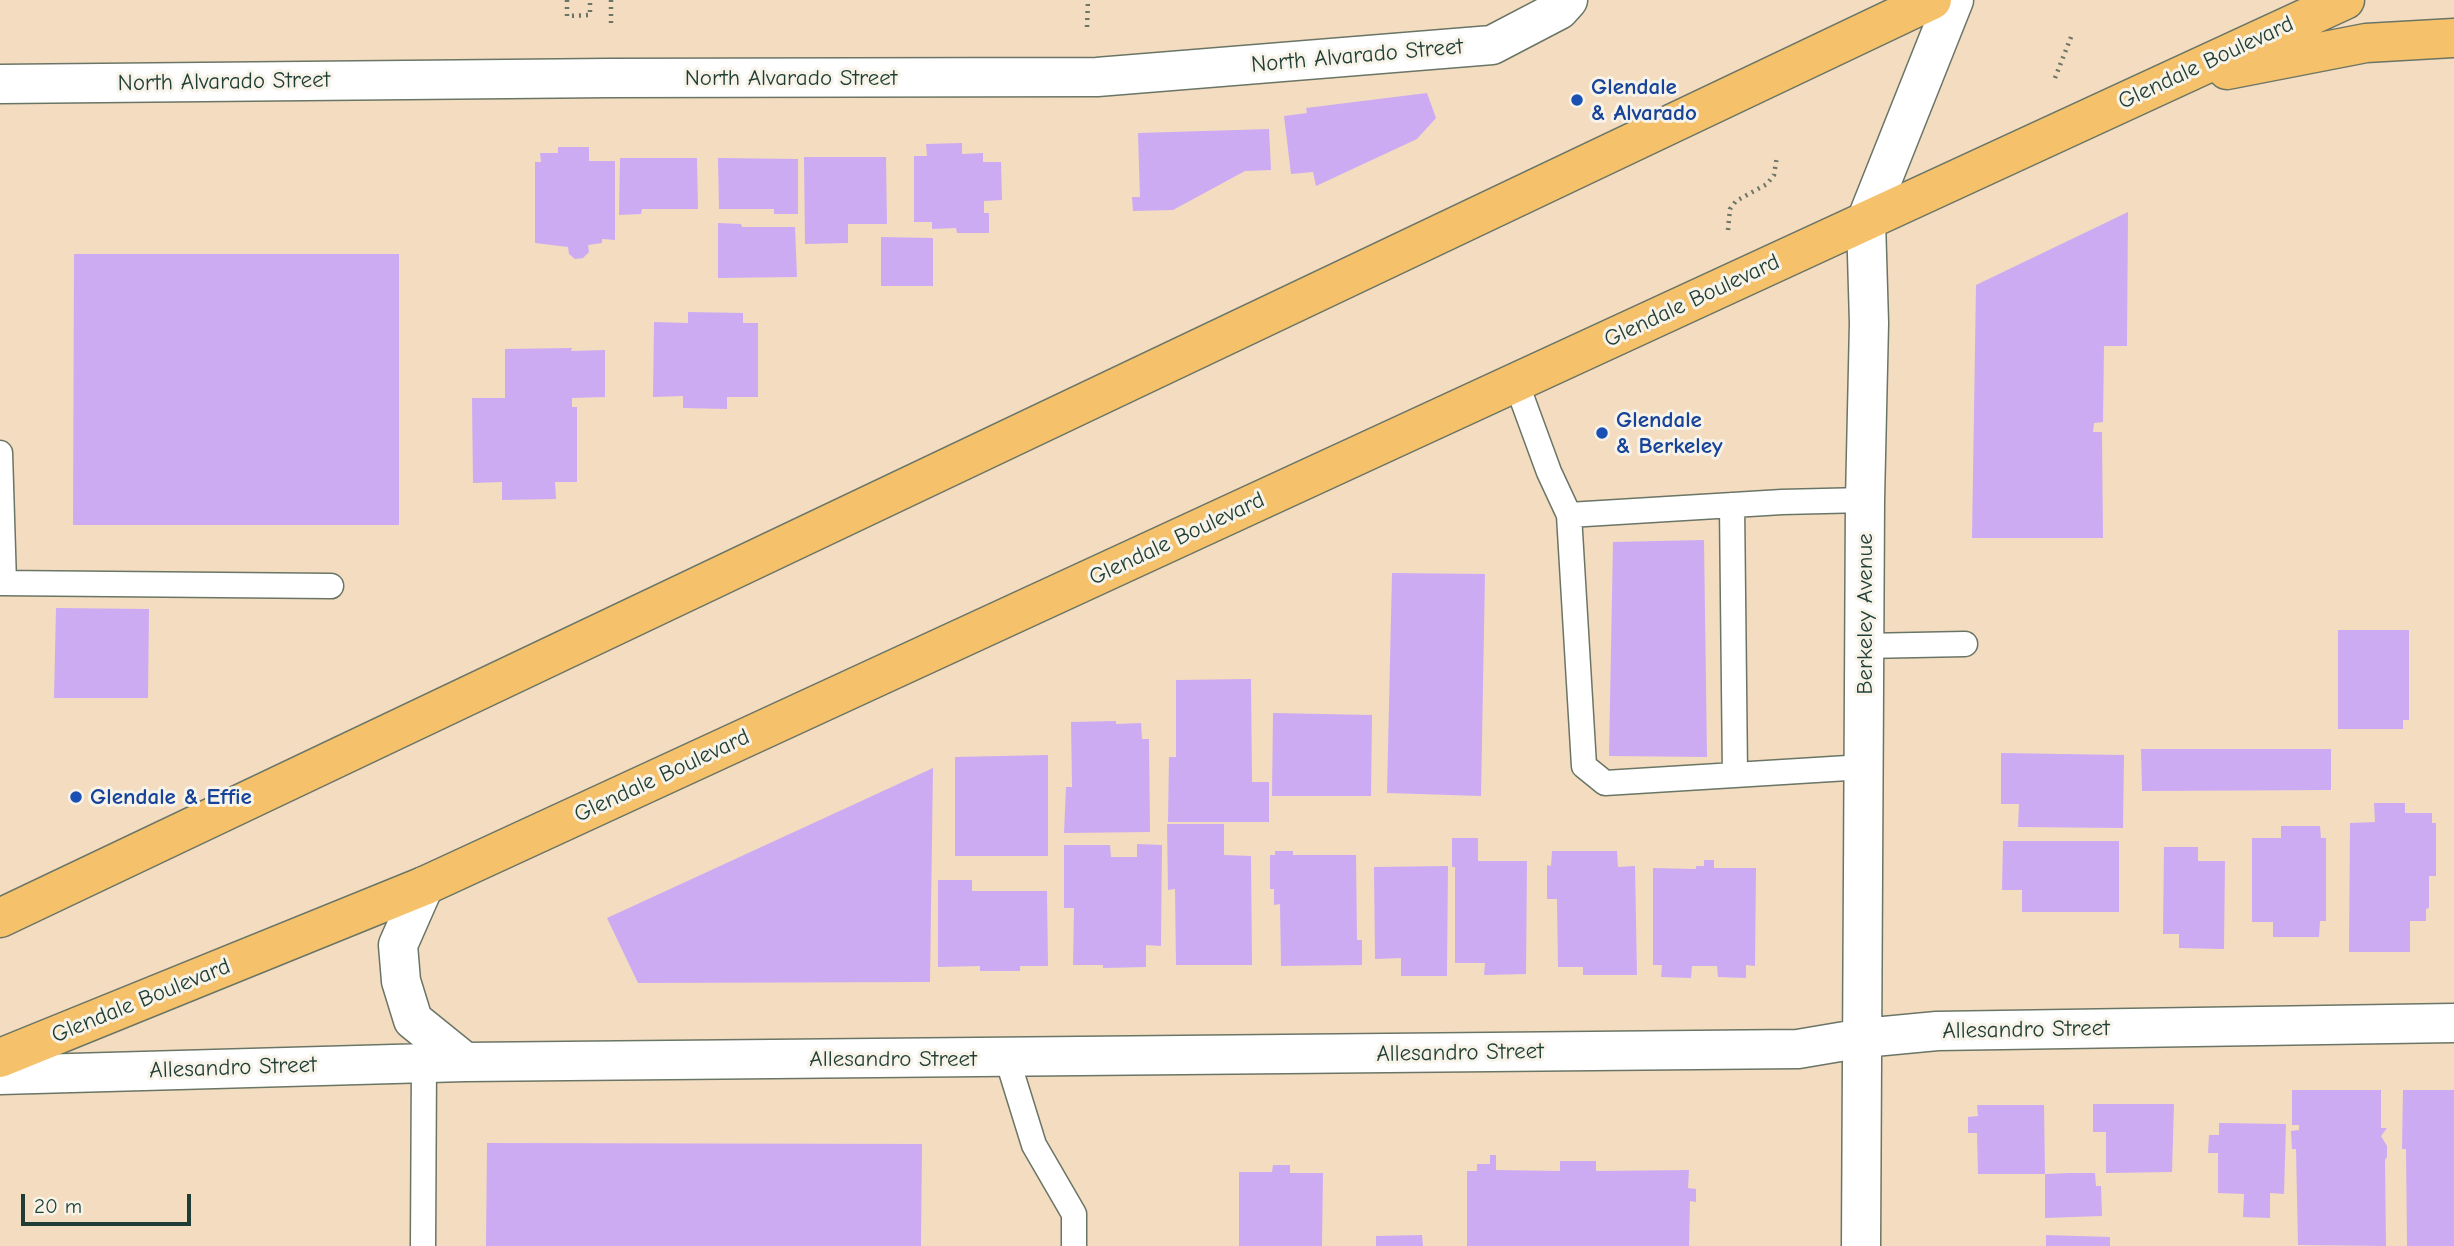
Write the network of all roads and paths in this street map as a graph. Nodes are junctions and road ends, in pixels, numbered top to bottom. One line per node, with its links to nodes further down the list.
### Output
1 (567, 0): 2 (path)
2 (590, 0)
3 (1568, 0): 11 (street, North Alvarado Street)
4 (1932, 0): 27 (main road)
5 (1954, 0): 13 (street, Berkeley Avenue)
6 (2345, 0): 10 (main road, Glendale Boulevard)
7 (2071, 37): 9 (path)
8 (2454, 38): 10 (main road)
9 (2055, 78)
10 (2163, 83): 13 (main road, Glendale Boulevard)
11 (0, 84)
12 (1777, 156): 14 (path)
13 (1866, 221): 15 (main road, Glendale Boulevard); 17 (street, Berkeley Avenue)
14 (1729, 234)
15 (1516, 382): 19 (lane); 26 (main road, Glendale Boulevard)
16 (0, 453): 20 (lane)
17 (1865, 500): 18 (lane); 23 (street, Berkeley Avenue)
18 (1732, 505): 19 (lane); 25 (lane)
19 (1569, 515): 25 (lane)
20 (2, 583): 21 (lane)
21 (331, 586)
22 (1965, 644): 23 (lane)
23 (1864, 646): 24 (street, Berkeley Avenue)
24 (1864, 767): 25 (lane); 29 (street, Berkeley Avenue)
25 (1735, 775)
26 (424, 886): 30 (main road, Glendale Boulevard); 32 (street)
27 (0, 918)
28 (2454, 1023): 29 (street, Allesandro Street)
29 (1863, 1038): 31 (street, Allesandro Street); 37 (street, Berkeley Avenue)
30 (0, 1058)
31 (1007, 1058): 32 (street, Allesandro Street); 36 (lane)
32 (466, 1062): 33 (street, Allesandro Street)
33 (424, 1063): 34 (street, Allesandro Street); 35 (lane)
34 (0, 1075)
35 (423, 1246)
36 (1074, 1246)
37 (1861, 1246)

